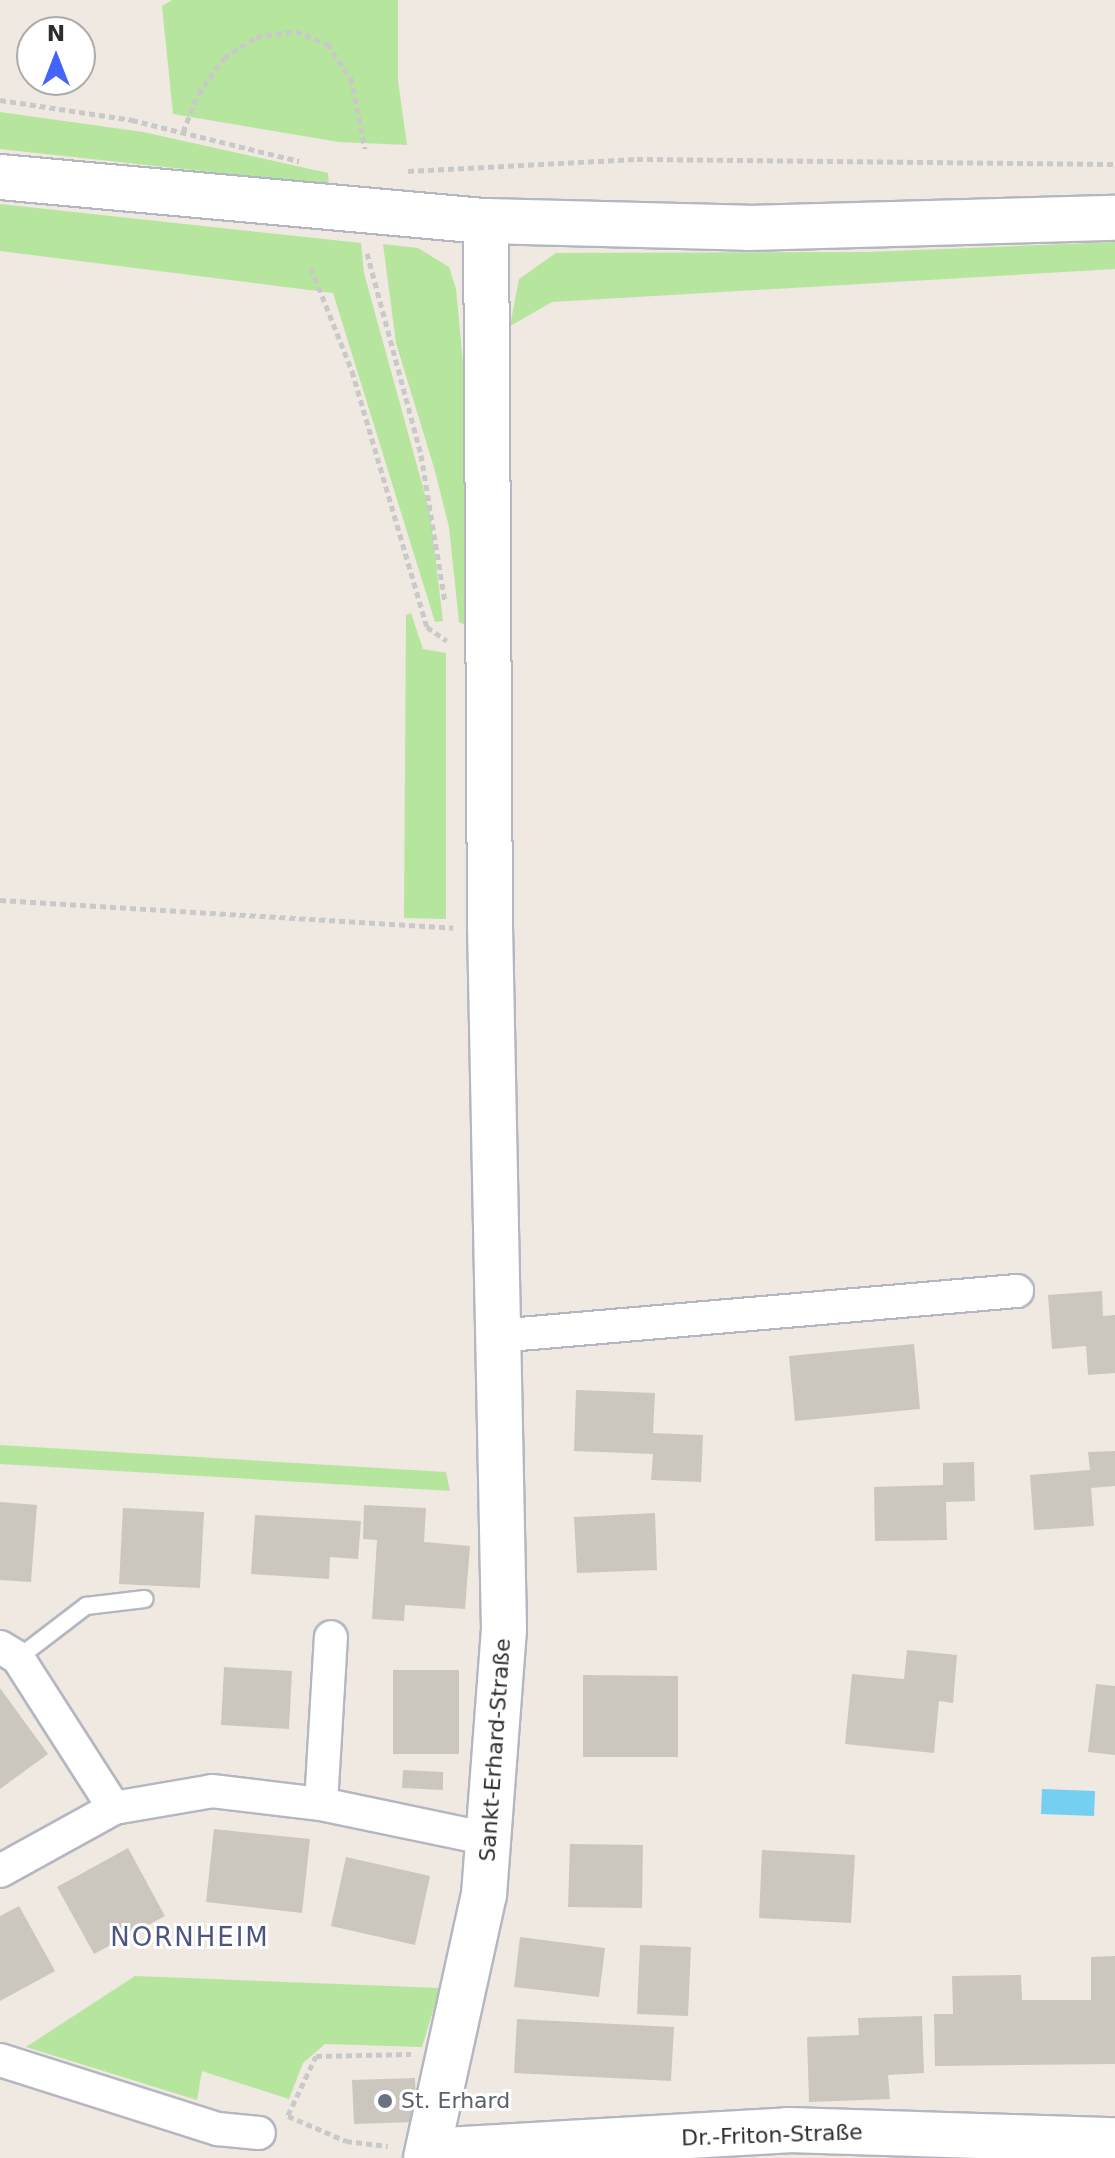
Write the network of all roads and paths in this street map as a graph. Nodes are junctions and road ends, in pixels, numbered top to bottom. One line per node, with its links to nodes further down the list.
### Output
1 (0, 100): 2 (path)
2 (183, 132): 3 (path); 4 (path)
3 (365, 149)
4 (312, 164)
5 (1115, 164): 6 (path)
6 (393, 172)
7 (0, 177): 9 (street)
8 (1115, 218): 9 (street)
9 (486, 221): 21 (street, Sankt-Erhard-Straße)
10 (367, 253): 12 (path)
11 (311, 268): 14 (path)
12 (447, 614)
13 (449, 628): 14 (path)
14 (451, 643): 15 (path)
15 (451, 659)
16 (0, 900): 18 (path)
17 (453, 913): 18 (path)
18 (453, 928): 19 (path)
19 (453, 944)
20 (1017, 1291): 21 (street)
21 (497, 1336): 27 (street, Sankt-Erhard-Straße)
22 (145, 1599): 24 (lane)
23 (331, 1637): 25 (street)
24 (9, 1652): 26 (street)
25 (321, 1804): 26 (street); 27 (street)
26 (114, 1808): 28 (street)
27 (489, 1839): 29 (street, Sankt-Erhard-Straße)
28 (0, 1871)
29 (447, 2059): 31 (path); 35 (street, Sankt-Erhard-Straße)
30 (0, 2060): 32 (street)
31 (288, 2115): 32 (path); 35 (path)
32 (259, 2133)
33 (1115, 2140): 34 (street, Dr.-Friton-Straße)
34 (1024, 2147): 35 (street, Dr.-Friton-Straße)
35 (428, 2155)

